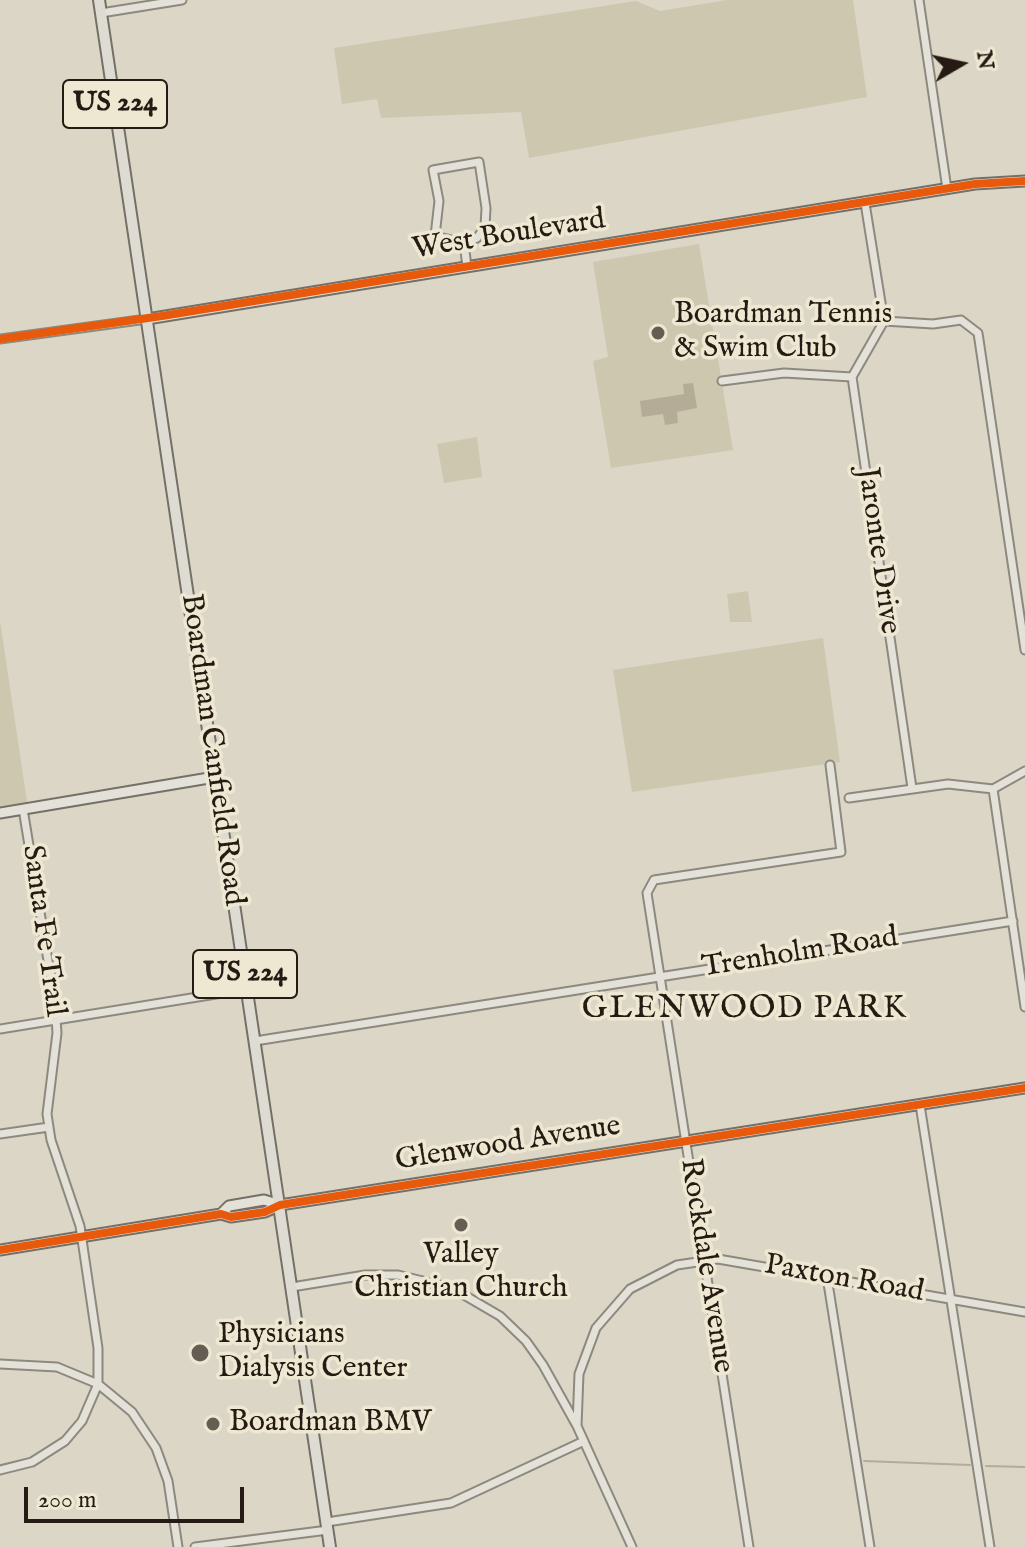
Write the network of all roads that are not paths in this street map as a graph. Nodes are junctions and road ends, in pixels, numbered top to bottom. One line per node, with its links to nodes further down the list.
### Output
1 (99, 0): 4 (main road, Boardman Canfield Road / US 224)
2 (182, 0): 4 (street)
3 (919, 0): 6 (street)
4 (101, 13): 10 (main road, Boardman Canfield Road / US 224)
5 (1025, 181): 6 (street, West Boulevard)
6 (947, 189): 7 (street, West Boulevard)
7 (865, 203): 9 (street, West Boulevard); 11 (street)
8 (464, 243): 8 (street); 9 (street)
9 (467, 267): 10 (street, West Boulevard)
10 (147, 319): 12 (street, West Boulevard); 18 (main road, Boardman Canfield Road / US 224)
11 (884, 321): 13 (street); 15 (street)
12 (0, 339)
13 (852, 377): 14 (street); 19 (street, Jaronte Drive)
14 (722, 381)
15 (1025, 650)
16 (830, 765): 25 (street, Rockdale Avenue)
17 (1025, 771): 20 (street)
18 (215, 777): 22 (street); 26 (main road, Boardman Canfield Road / US 224)
19 (912, 788): 20 (street); 21 (street)
20 (993, 789): 24 (street)
21 (849, 798)
22 (23, 809): 23 (street); 28 (street, Santa Fe Trail)
23 (0, 813)
24 (1013, 921): 25 (street, Trenholm Road); 27 (street)
25 (659, 976): 30 (street, Trenholm Road); 35 (street, Rockdale Avenue)
26 (247, 989): 28 (street); 30 (main road, Boardman Canfield Road / US 224)
27 (1025, 1007)
28 (56, 1020): 29 (street); 33 (street, Santa Fe Trail)
29 (0, 1029)
30 (255, 1041): 36 (main road, Boardman Canfield Road / US 224)
31 (1025, 1088): 32 (street, Glenwood Avenue)
32 (920, 1105): 35 (street, Glenwood Avenue); 42 (street)
33 (49, 1127): 34 (street); 37 (street, Santa Fe Trail)
34 (0, 1134)
35 (685, 1142): 36 (street, Glenwood Avenue); 39 (street, Rockdale Avenue)
36 (280, 1205): 37 (street, Glenwood Avenue); 41 (main road, Boardman Canfield Road / US 224)
37 (82, 1237): 38 (street, Glenwood Avenue); 45 (street, Santa Fe Trail)
38 (0, 1250)
39 (704, 1260): 40 (street, Paxton Road); 46 (street, Paxton Road); 54 (street, Rockdale Avenue)
40 (827, 1277): 42 (street, Paxton Road); 55 (street)
41 (292, 1287): 46 (street); 49 (main road, Boardman Canfield Road / US 224)
42 (950, 1299): 43 (street, Paxton Road); 56 (street)
43 (1025, 1312)
44 (0, 1364): 45 (street)
45 (98, 1384): 48 (street); 50 (street)
46 (577, 1426): 47 (street)
47 (582, 1442): 49 (street); 53 (street)
48 (0, 1470)
49 (328, 1526): 51 (street); 52 (main road, Boardman Canfield Road / US 224)
50 (178, 1547)
51 (195, 1547)
52 (330, 1547)
53 (632, 1547)
54 (749, 1547)
55 (870, 1547)
56 (990, 1547)

